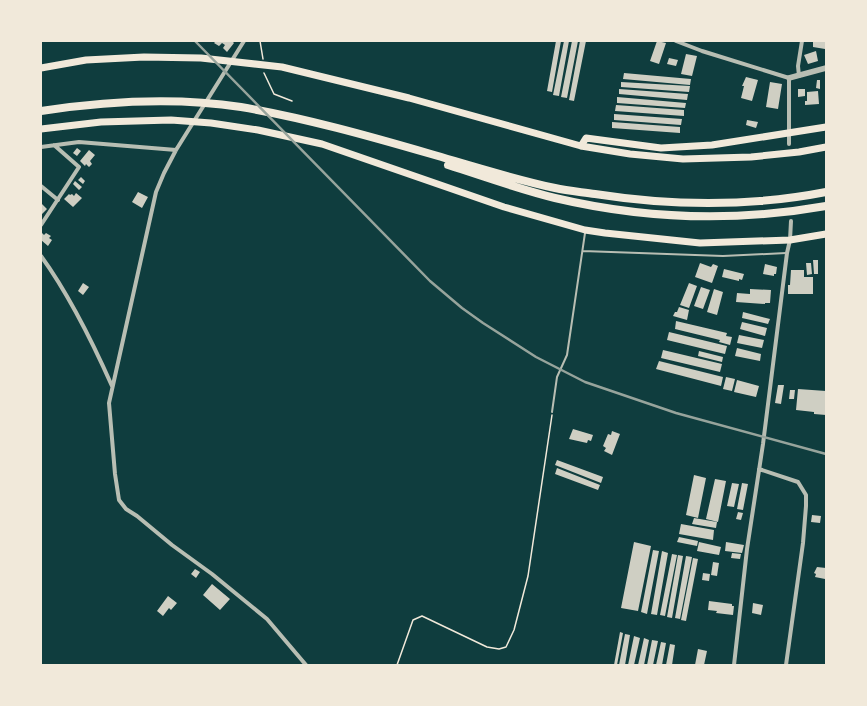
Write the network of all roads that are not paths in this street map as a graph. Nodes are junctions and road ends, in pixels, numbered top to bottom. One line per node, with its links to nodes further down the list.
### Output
1 (244, 41): 18 (street)
2 (676, 41): 7 (street)
3 (802, 41): 6 (street)
4 (41, 68): 15 (highway)
5 (826, 68): 6 (street)
6 (799, 76): 7 (street)
7 (789, 78): 12 (street)
8 (41, 111): 9 (highway)
9 (333, 127): 20 (highway); 22 (highway)
10 (826, 128): 12 (highway)
11 (41, 129): 25 (highway)
12 (790, 134): 13 (street); 15 (highway)
13 (789, 144)
14 (54, 146): 16 (street); 18 (street); 21 (street)
15 (580, 146): 17 (highway)
16 (41, 147)
17 (826, 147)
18 (176, 150): 31 (street)
19 (41, 186): 21 (street)
20 (826, 192)
21 (58, 200): 24 (street)
22 (826, 206)
23 (791, 221): 27 (street)
24 (41, 225)
25 (585, 230): 27 (highway); 28 (lane)
26 (826, 234): 27 (highway)
27 (790, 240): 29 (street)
28 (583, 251): 29 (lane); 32 (lane)
29 (787, 253): 33 (street)
30 (41, 256): 31 (street)
31 (112, 386): 34 (street)
32 (552, 412)
33 (759, 469): 35 (street); 36 (street)
34 (306, 665)
35 (734, 665)
36 (786, 665)

